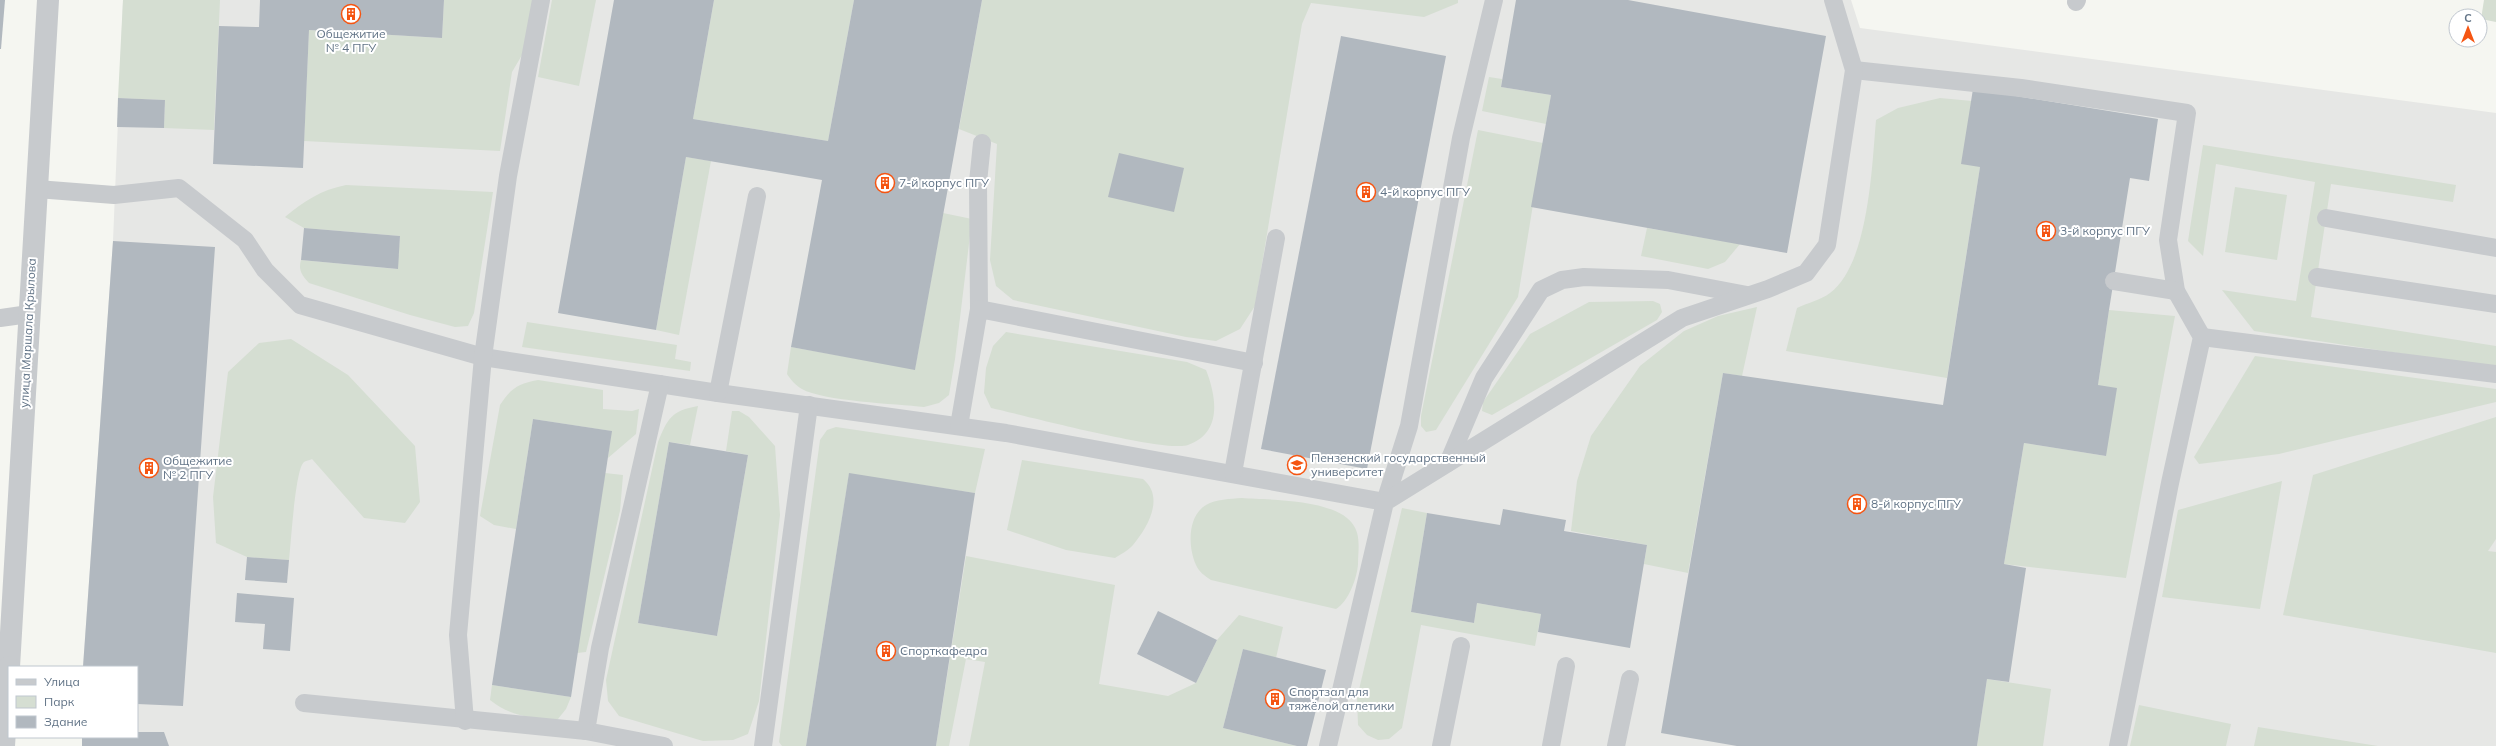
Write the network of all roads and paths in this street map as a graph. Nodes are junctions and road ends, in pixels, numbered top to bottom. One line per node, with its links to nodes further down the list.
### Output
1 (48, 0): 7 (street, улица Маршала Крылова)
2 (541, 0): 21 (lane)
3 (1494, 0): 30 (lane)
4 (1833, 0): 5 (lane)
5 (1854, 70): 14 (lane); 15 (lane)
6 (982, 143): 17 (lane)
7 (37, 189): 18 (street, улица Маршала Крылова); 21 (lane)
8 (757, 196): 25 (lane)
9 (2326, 218): 11 (lane)
10 (1276, 238): 22 (lane)
11 (2496, 248)
12 (2317, 277): 16 (lane)
13 (2114, 281): 14 (lane)
14 (2176, 292): 20 (lane)
15 (1748, 296): 28 (lane); 28 (lane)
16 (2496, 304)
17 (979, 309): 22 (lane); 27 (lane)
18 (29, 314): 19 (lane); 32 (street, улица Маршала Крылова)
19 (0, 318)
20 (2202, 337): 23 (lane); 46 (lane)
21 (483, 357): 24 (lane); 37 (lane)
22 (1254, 363): 29 (lane)
23 (2496, 374)
24 (660, 384): 25 (lane); 38 (lane)
25 (718, 393): 26 (lane)
26 (809, 405): 27 (lane); 41 (lane)
27 (959, 426): 29 (lane)
28 (1448, 463): 30 (lane)
29 (1234, 473): 30 (lane)
30 (1385, 502): 42 (lane)
31 (1461, 646): 43 (lane)
32 (9, 666)
33 (1566, 666): 44 (lane)
34 (1630, 679): 45 (lane)
35 (8, 683): 39 (street, улица Маршала Крылова)
36 (304, 703): 37 (lane)
37 (465, 720): 38 (lane)
38 (586, 731): 40 (lane)
39 (4, 746)
40 (664, 746)
41 (763, 746)
42 (1328, 746)
43 (1441, 746)
44 (1551, 746)
45 (1616, 746)
46 (2118, 746)

